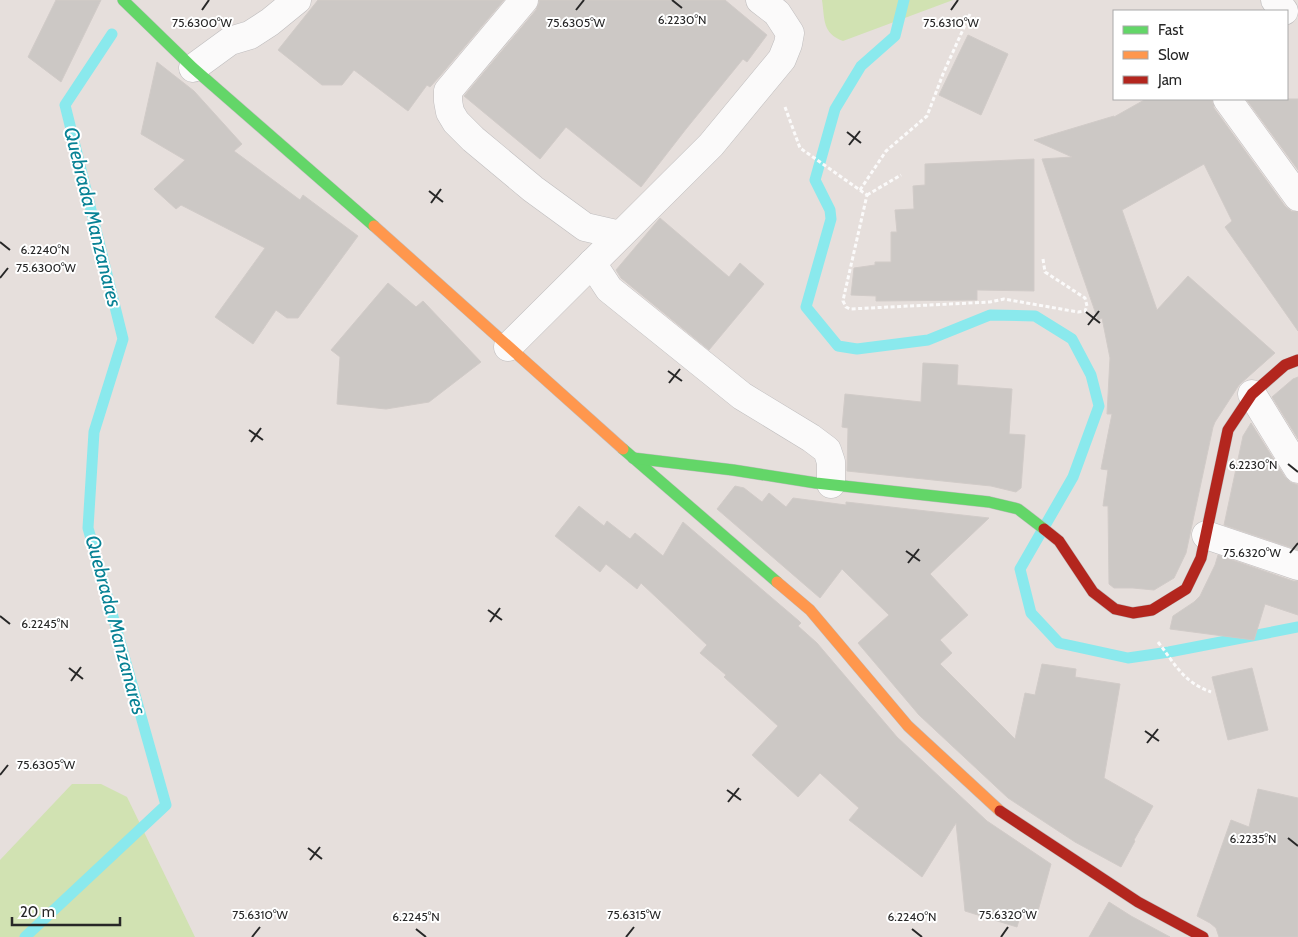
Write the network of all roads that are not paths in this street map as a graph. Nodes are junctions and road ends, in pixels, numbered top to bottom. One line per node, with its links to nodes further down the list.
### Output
1 (123, 0): 5 (street)
2 (297, 0): 5 (street)
3 (524, 0): 8 (street)
4 (760, 0): 8 (street)
5 (193, 68): 10 (street)
6 (1228, 100): 7 (street)
7 (1298, 197)
8 (620, 235): 9 (street)
9 (592, 263): 10 (street); 15 (street)
10 (508, 347): 13 (street)
11 (1298, 360): 12 (street)
12 (1252, 394): 14 (street); 16 (street)
13 (633, 458): 15 (street); 18 (street)
14 (1298, 469)
15 (831, 484): 16 (street)
16 (1206, 535): 17 (street)
17 (1298, 566)
18 (1203, 937)

